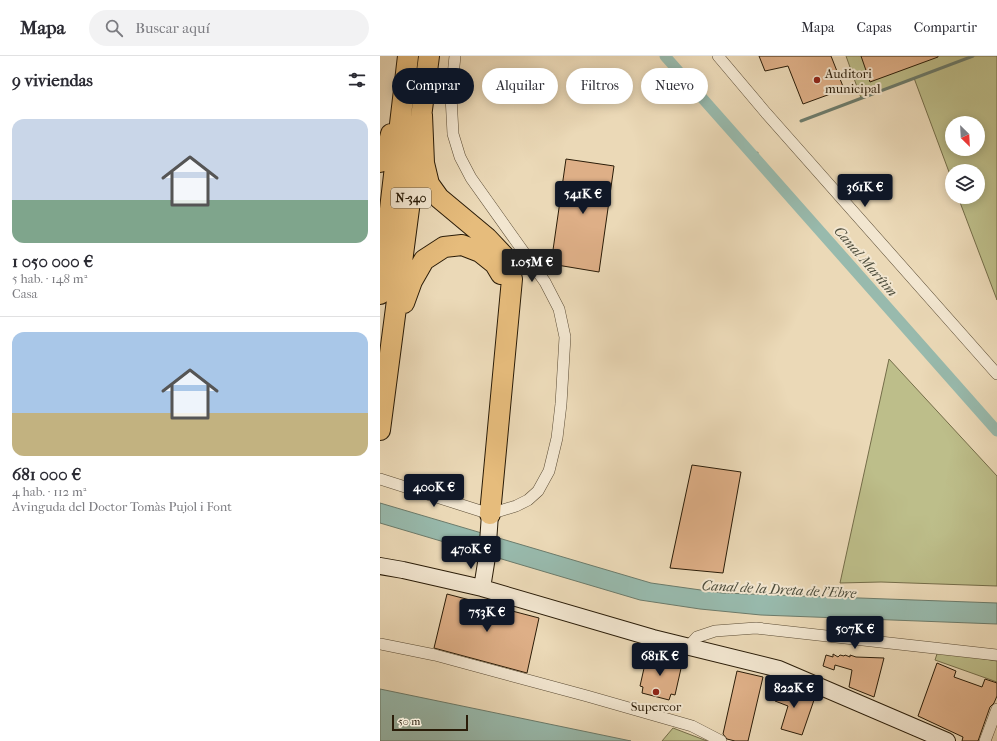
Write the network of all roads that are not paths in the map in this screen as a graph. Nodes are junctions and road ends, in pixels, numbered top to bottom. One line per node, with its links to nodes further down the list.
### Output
1 (429, 56): 5 (highway, N-340)
2 (456, 56): 13 (street)
3 (718, 56): 10 (street)
4 (407, 60): 6 (highway); 7 (highway, N-340)
5 (422, 115): 8 (highway); 9 (highway, N-340)
6 (380, 162)
7 (380, 294)
8 (509, 306): 9 (highway); 13 (highway)
9 (392, 339): 11 (highway, N-340)
10 (997, 374)
11 (380, 430)
12 (380, 479): 13 (street)
13 (490, 521): 15 (street)
14 (380, 566): 15 (street)
15 (482, 588): 17 (street)
16 (380, 644): 20 (street)
17 (688, 646): 18 (street); 21 (street)
18 (997, 655)
19 (997, 709): 22 (street)
20 (721, 741)
21 (947, 741)
22 (985, 741)

